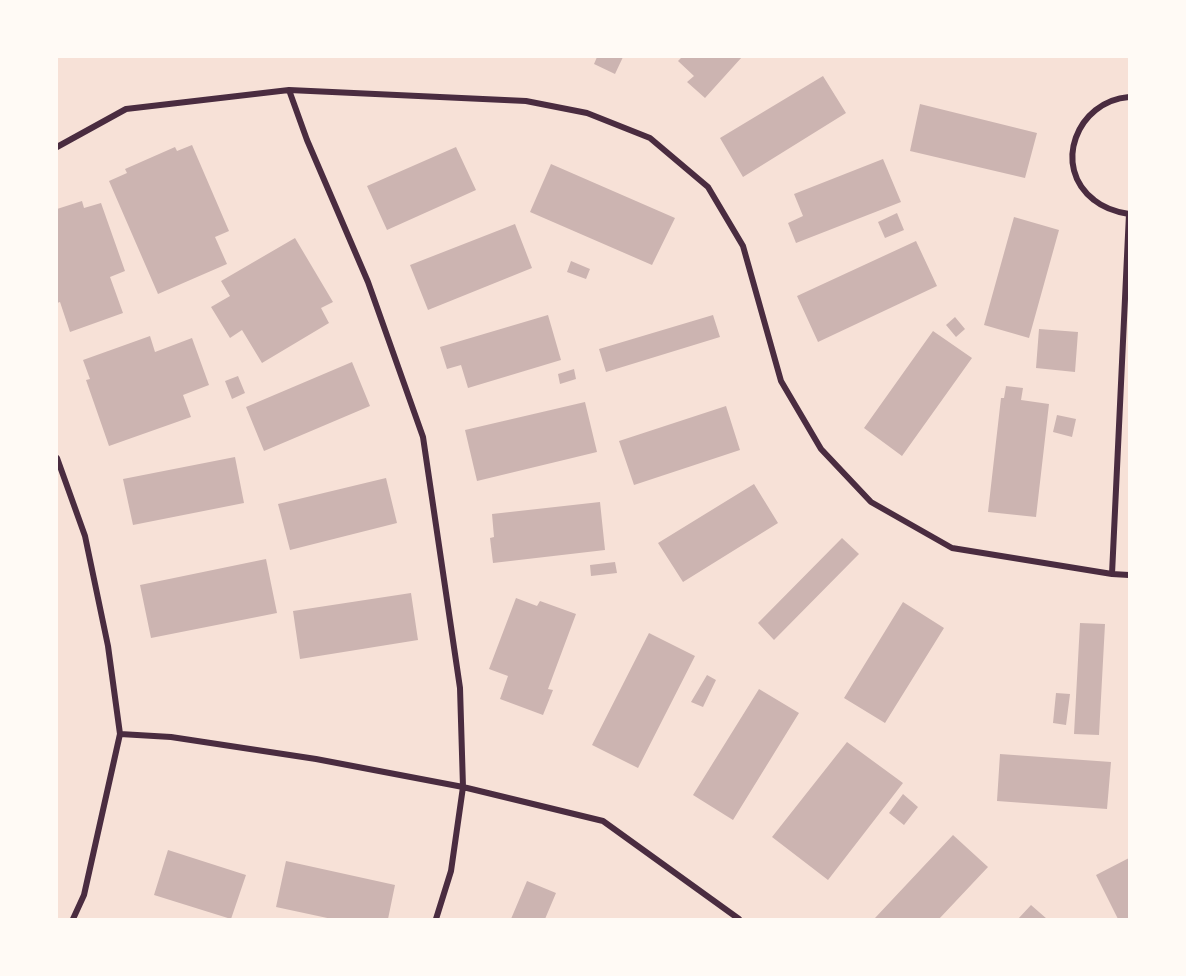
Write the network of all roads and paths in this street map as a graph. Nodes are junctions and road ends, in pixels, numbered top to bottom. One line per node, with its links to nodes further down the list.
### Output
1 (288, 90): 3 (street); 6 (street); 9 (street)
2 (1129, 97): 4 (street)
3 (57, 147)
4 (1129, 214): 6 (street)
5 (57, 458): 8 (street)
6 (1112, 574): 7 (street)
7 (1129, 575)
8 (120, 734): 9 (street); 10 (street)
9 (464, 787): 11 (street); 12 (street)
10 (73, 919)
11 (436, 919)
12 (739, 919)

